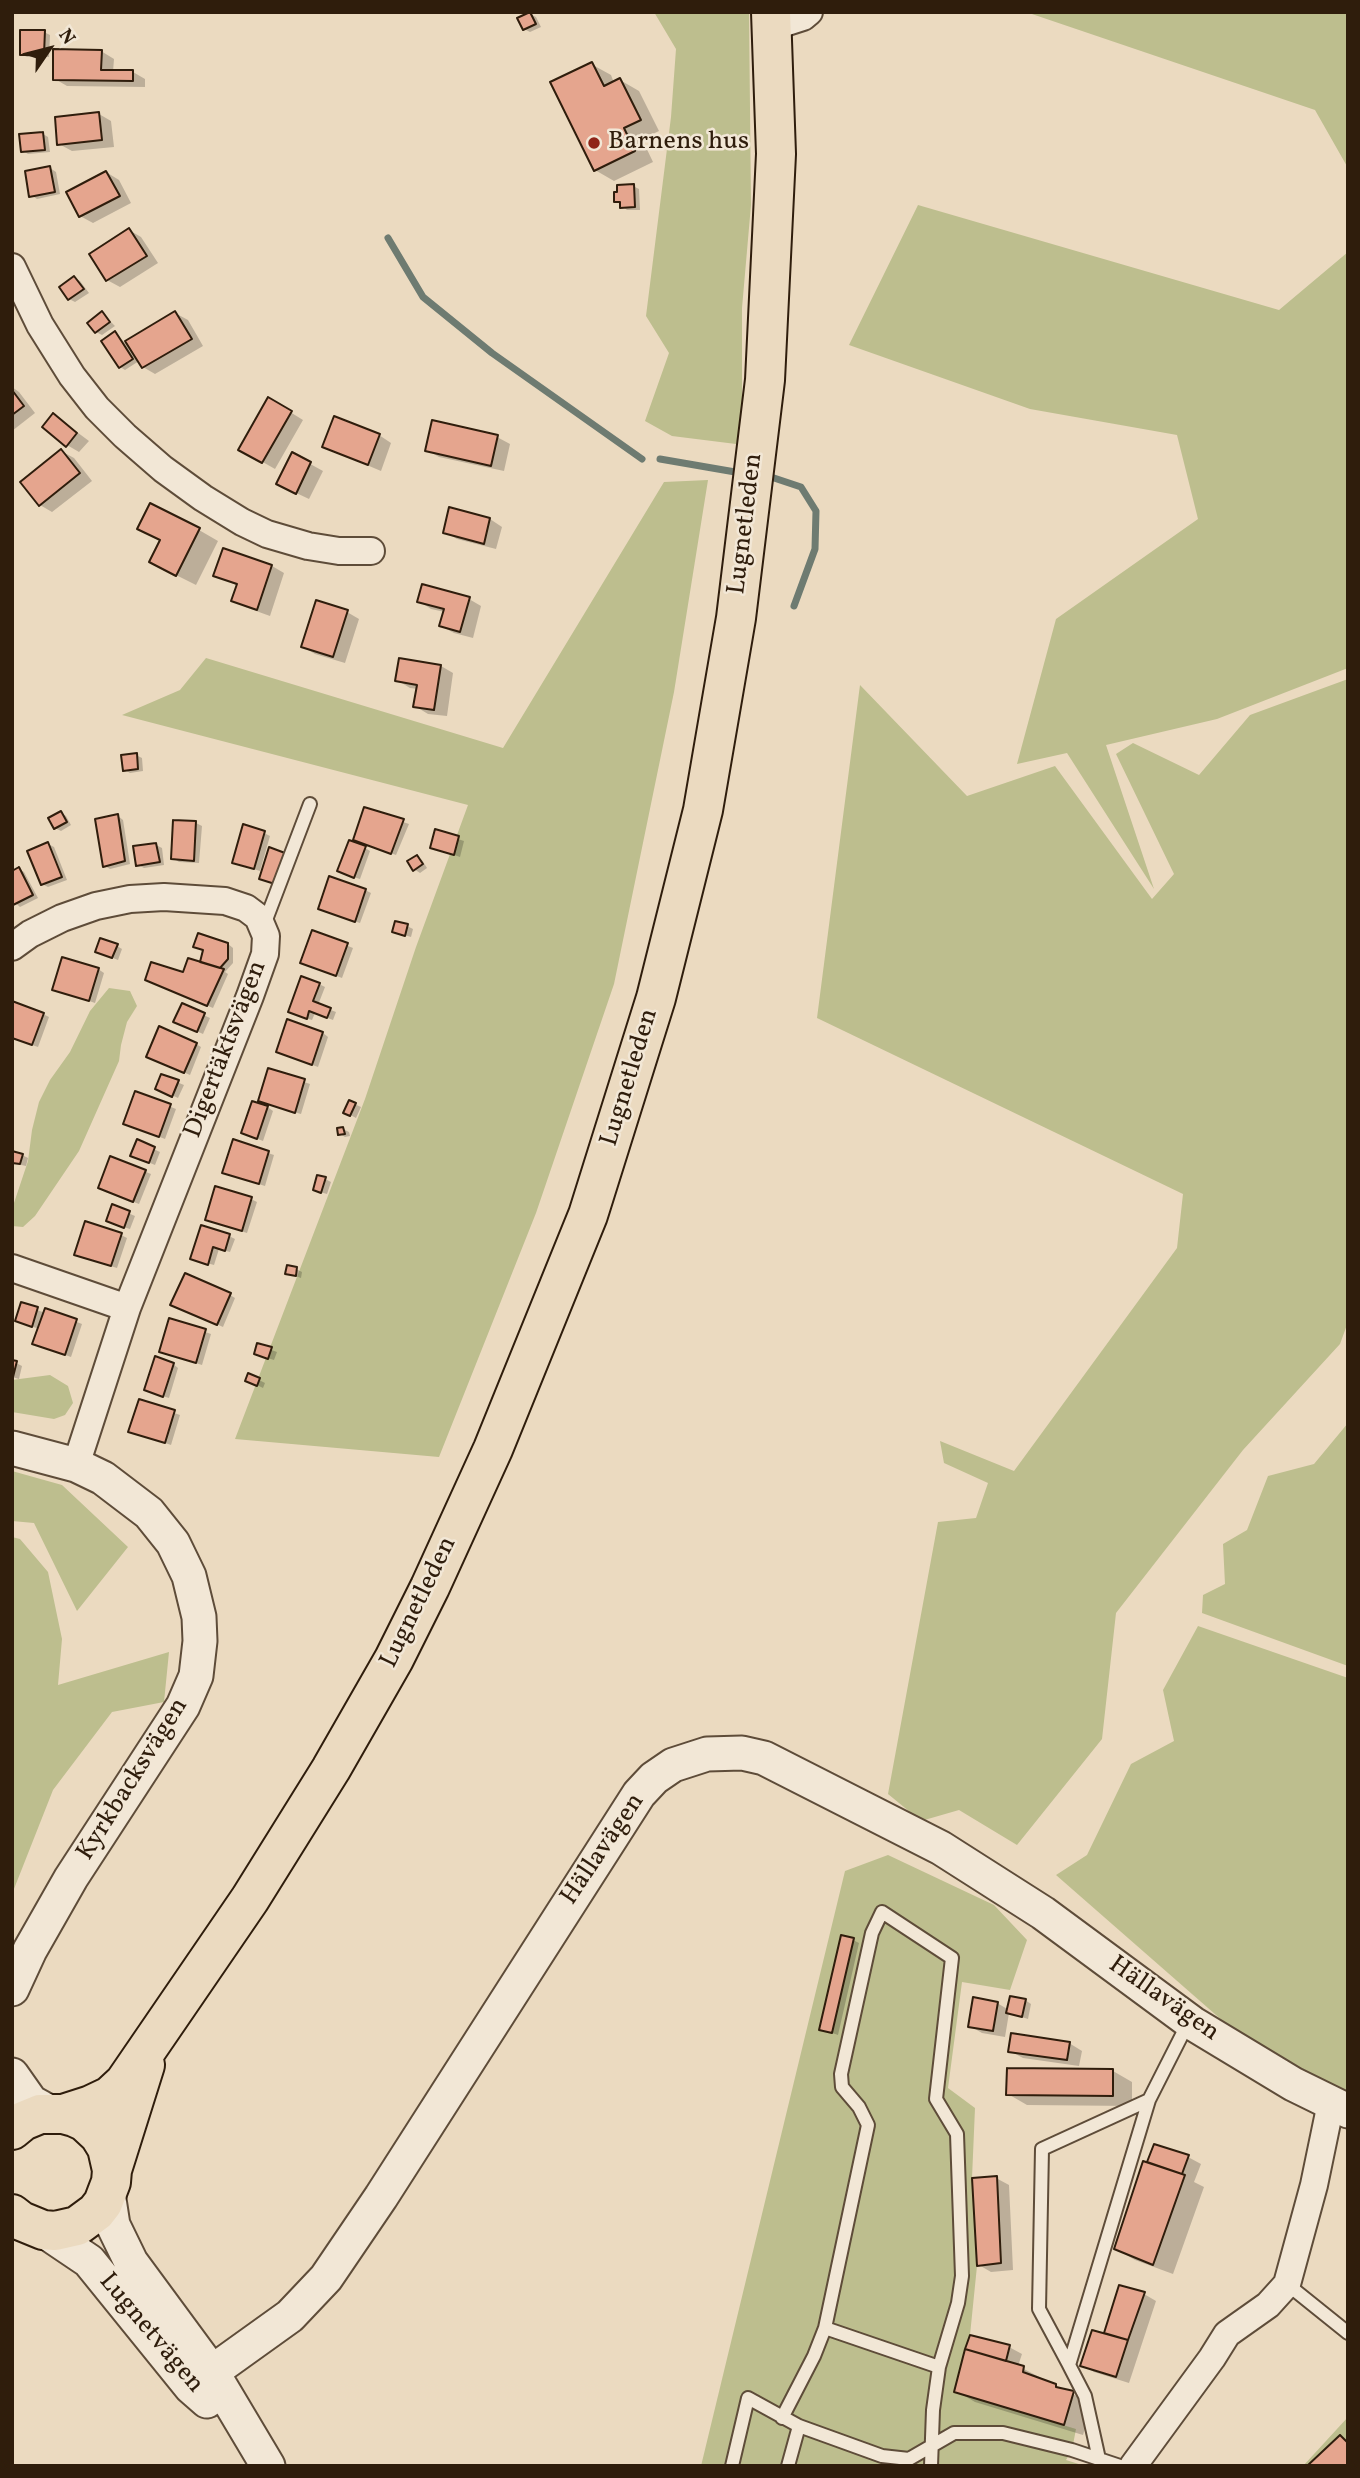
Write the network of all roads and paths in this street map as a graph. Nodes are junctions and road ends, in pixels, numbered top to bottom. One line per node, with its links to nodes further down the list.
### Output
1 (809, 12): 2 (street)
2 (772, 20): 14 (highway, Lugnetleden)
3 (12, 267): 4 (street)
4 (371, 551)
5 (310, 804): 6 (lane)
6 (264, 926): 7 (street, Digertäktsvägen); 9 (street, Digertäktsvägen)
7 (12, 947)
8 (12, 1268): 9 (street)
9 (127, 1308): 11 (street, Digertäktsvägen)
10 (12, 1448): 11 (street, Kyrkbacksvägen)
11 (76, 1465): 12 (street, Kyrkbacksvägen)
12 (12, 1989)
13 (1189, 2021): 16 (lane); 17 (street, Hällavägen); 27 (street, Hällavägen)
14 (154, 2041): 18 (highway, Lugnetleden); 20 (highway, Lugnetleden)
15 (12, 2075): 18 (street)
16 (1149, 2101): 25 (lane); 25 (lane)
17 (1339, 2107): 22 (street, Hällavägen)
18 (57, 2113): 19 (highway, Lugnetleden); 20 (highway)
19 (12, 2130)
20 (110, 2182): 21 (highway); 27 (street, Lugnetvägen)
21 (25, 2226): 27 (street, Lugnetvägen)
22 (1287, 2284): 24 (lane); 38 (street, Hällavägen)
23 (825, 2328): 26 (lane); 26 (lane); 28 (lane)
24 (1348, 2333)
25 (1069, 2365): 32 (lane)
26 (939, 2367): 30 (lane)
27 (202, 2380): 31 (street, Lugnetvägen)
28 (782, 2417): 29 (lane); 34 (lane)
29 (799, 2426): 33 (lane); 35 (lane)
30 (932, 2447): 32 (lane); 33 (lane); 36 (lane)
31 (260, 2454)
32 (1099, 2459): 37 (lane)
33 (881, 2461)
34 (732, 2466)
35 (789, 2466)
36 (931, 2466)
37 (1120, 2466)
38 (1133, 2466)

